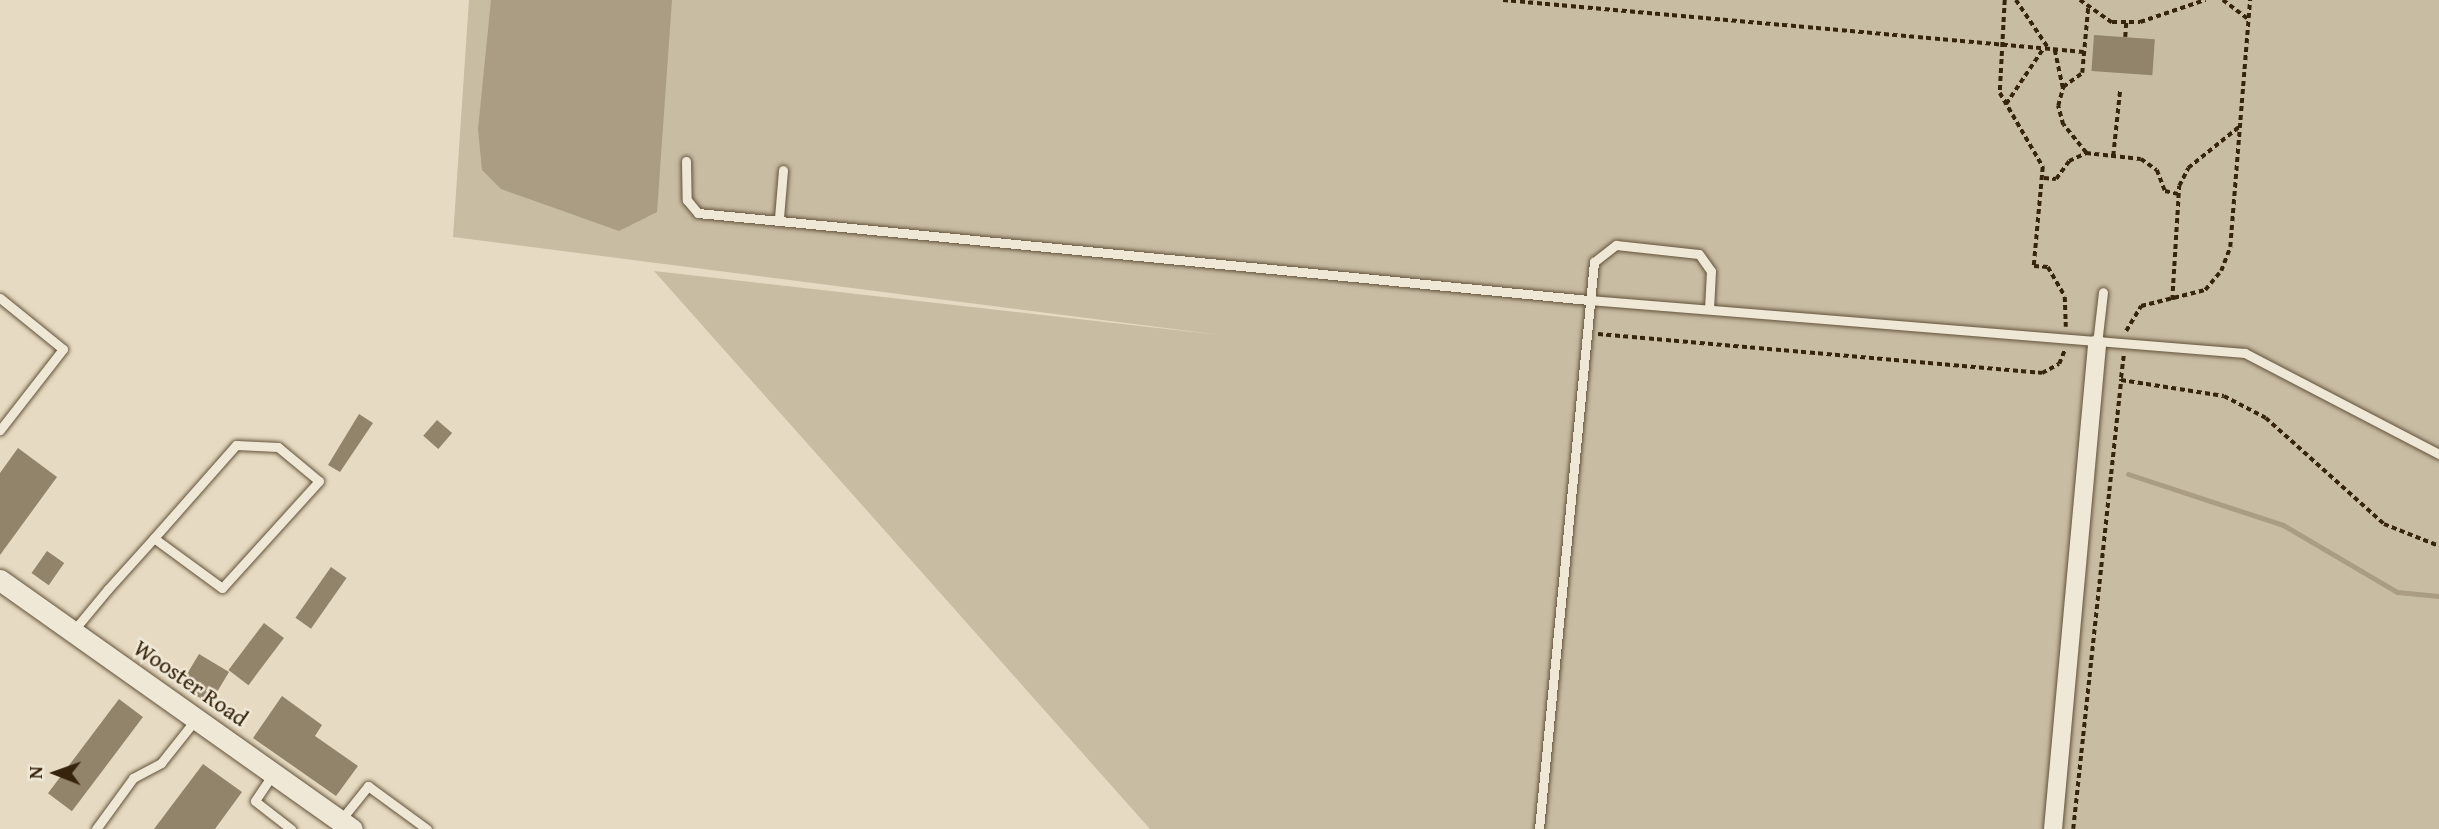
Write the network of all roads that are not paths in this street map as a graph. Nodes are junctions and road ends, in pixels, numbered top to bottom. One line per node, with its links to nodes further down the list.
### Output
1 (686, 161): 3 (lane)
2 (783, 170): 3 (lane)
3 (779, 218): 6 (lane)
4 (2104, 292): 8 (lane)
5 (0, 298): 9 (lane)
6 (1589, 300): 7 (lane); 7 (lane); 20 (lane)
7 (1709, 308): 8 (lane)
8 (2097, 344): 10 (lane); 21 (street)
9 (0, 430)
10 (2439, 454)
11 (154, 538): 11 (lane); 13 (lane)
12 (0, 580): 13 (street, Wooster Road)
13 (73, 631): 14 (street, Wooster Road)
14 (196, 719): 15 (street, Wooster Road); 17 (lane)
15 (273, 773): 16 (street, Wooster Road); 18 (lane)
16 (346, 825): 19 (lane)
17 (96, 829)
18 (291, 829)
19 (427, 829)
20 (1539, 829)
21 (2053, 829)

